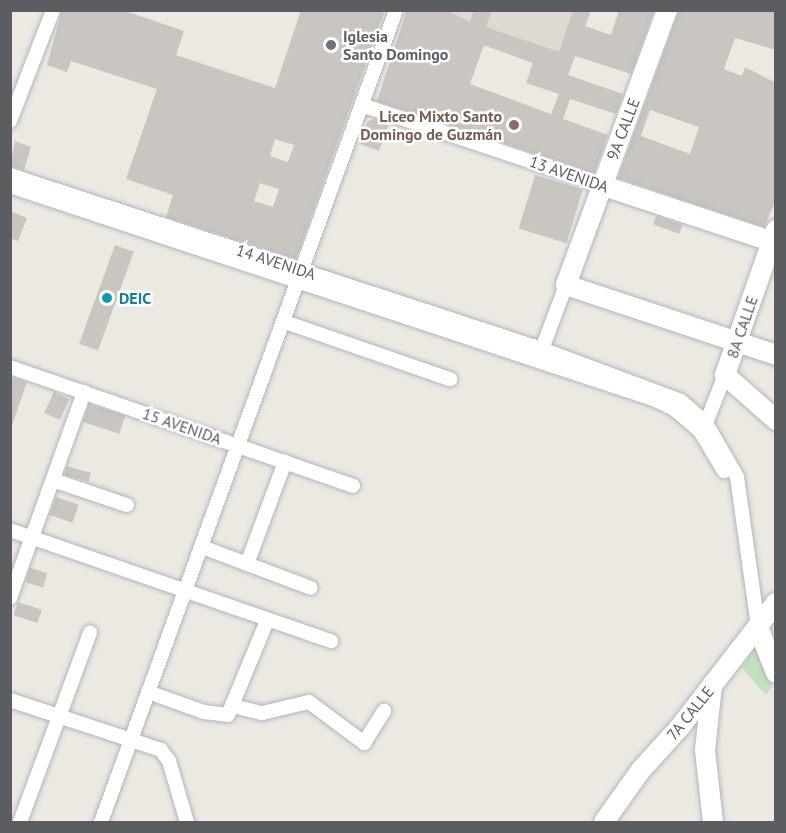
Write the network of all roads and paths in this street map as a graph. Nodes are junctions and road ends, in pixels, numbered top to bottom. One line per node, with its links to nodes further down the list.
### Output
1 (53, 10): 5 (street)
2 (396, 10): 4 (street)
3 (667, 10): 7 (main road, 9A CALLE)
4 (362, 105): 7 (street, 13 AVENIDA); 10 (street)
5 (10, 121)
6 (10, 175): 10 (street, 14 AVENIDA)
7 (601, 185): 9 (main road, 13 AVENIDA); 11 (main road, 9A CALLE)
8 (10, 186): 10 (street, 14 AVENIDA)
9 (774, 238): 13 (main road, 8A CALLE)
10 (301, 277): 12 (street); 14 (street, 14 AVENIDA); 36 (street)
11 (566, 285): 13 (main road); 14 (street, 9A CALLE)
12 (285, 322): 18 (street); 22 (street)
13 (736, 342): 15 (main road); 17 (main road, 8A CALLE)
14 (542, 349): 21 (street, 14 AVENIDA)
15 (776, 355)
16 (10, 367): 19 (street, 15 AVENIDA)
17 (725, 375): 20 (main road); 21 (street, 8A CALLE)
18 (450, 379)
19 (84, 392): 22 (street, 15 AVENIDA); 24 (street)
20 (776, 420)
21 (706, 423): 36 (street, 14 AVENIDA)
22 (239, 446): 23 (street, 15 AVENIDA); 29 (street)
23 (285, 462): 25 (street, 15 AVENIDA); 30 (street)
24 (53, 480): 26 (street); 28 (street)
25 (353, 486)
26 (127, 505)
27 (10, 530): 28 (street)
28 (32, 537): 32 (street); 33 (street)
29 (202, 547): 30 (street); 32 (street)
30 (247, 564): 31 (street)
31 (311, 588)
32 (185, 591): 35 (street); 41 (street)
33 (10, 598)
34 (776, 603): 36 (main road, 7A CALLE)
35 (267, 621): 38 (street); 43 (street)
36 (754, 632): 39 (main road); 40 (main road, 7A CALLE)
37 (90, 633): 45 (street)
38 (331, 641)
39 (776, 673)
40 (712, 685): 46 (main road, 7A CALLE); 48 (main road)
41 (148, 692): 43 (street); 47 (street)
42 (10, 700): 45 (street)
43 (230, 711): 44 (street)
44 (384, 711)
45 (60, 715): 47 (street); 49 (street)
46 (680, 727): 48 (main road); 52 (main road, 7A CALLE)
47 (131, 739): 50 (street); 51 (street)
48 (705, 750): 53 (main road)
49 (20, 822)
50 (100, 822)
51 (187, 822)
52 (604, 822)
53 (713, 822)

